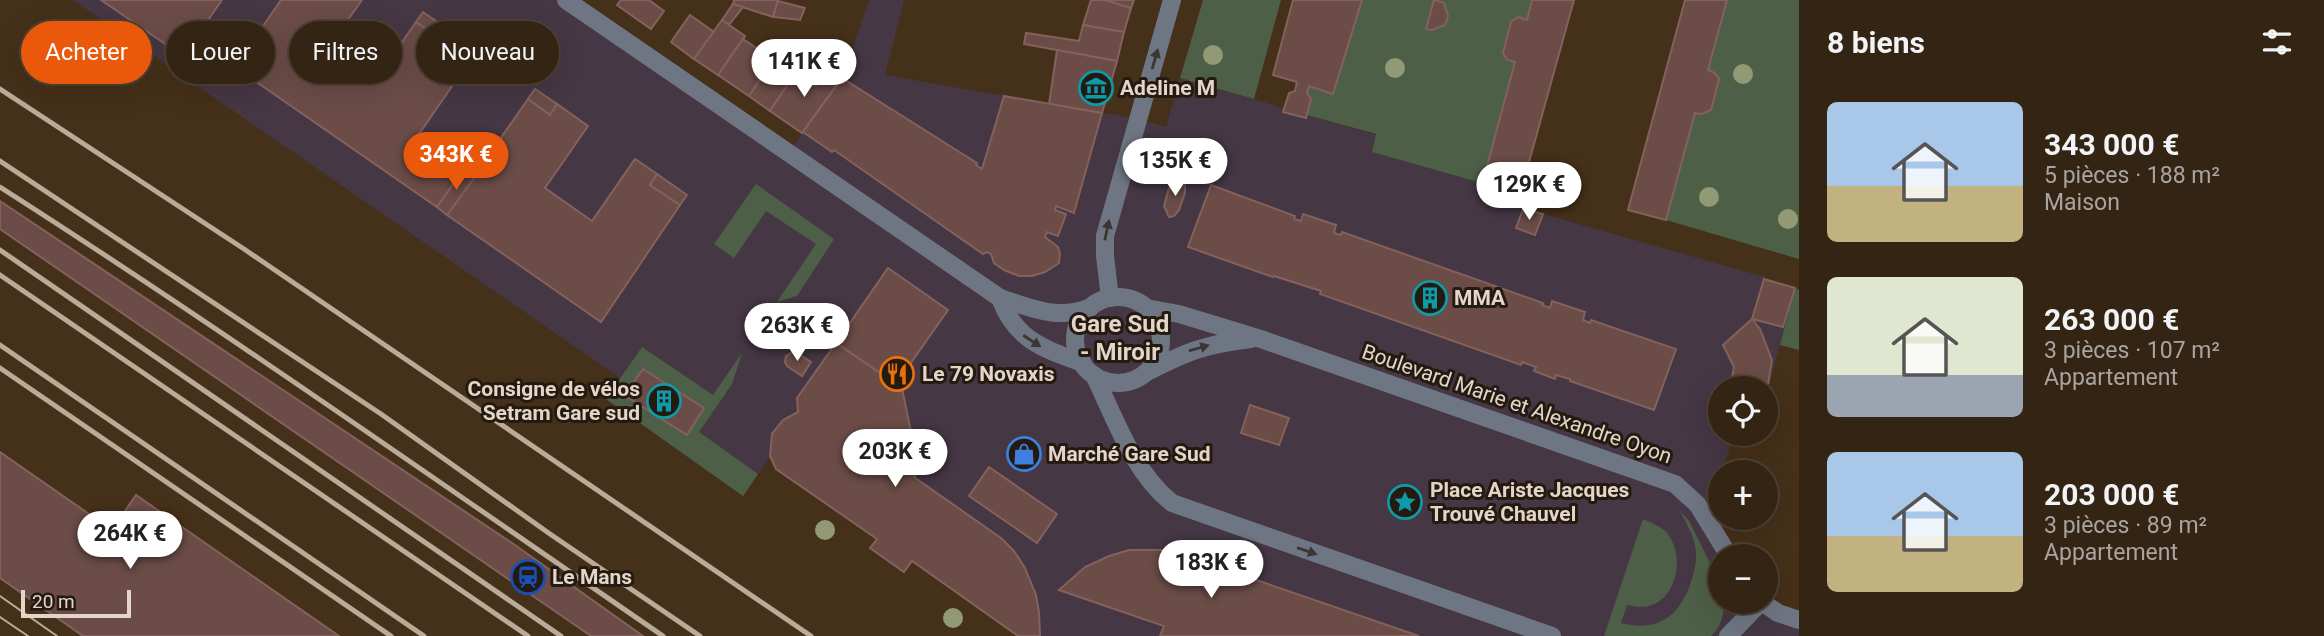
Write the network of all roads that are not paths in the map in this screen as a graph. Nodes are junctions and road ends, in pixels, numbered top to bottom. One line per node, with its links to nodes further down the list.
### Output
1 (566, 0): 3 (street)
2 (1172, 0): 4 (street, one-way to 2)
3 (1000, 298): 5 (street); 8 (street, one-way to 8)
4 (1110, 298): 5 (street); 6 (street)
5 (1091, 307): 8 (street)
6 (1146, 308): 7 (street, Boulevard Marie et Alexandre Oyon); 9 (street)
7 (1258, 338): 9 (street, Boulevard Marie et Alexandre Oyon, one-way to 7); 10 (street, Boulevard Marie et Alexandre Oyon)
8 (1088, 369): 9 (street); 14 (street, one-way to 14)
9 (1144, 374)
10 (1721, 544)
11 (1778, 613): 13 (street)
12 (1750, 614): 15 (street)
13 (1799, 620)
14 (1552, 636)
15 (1728, 636)

